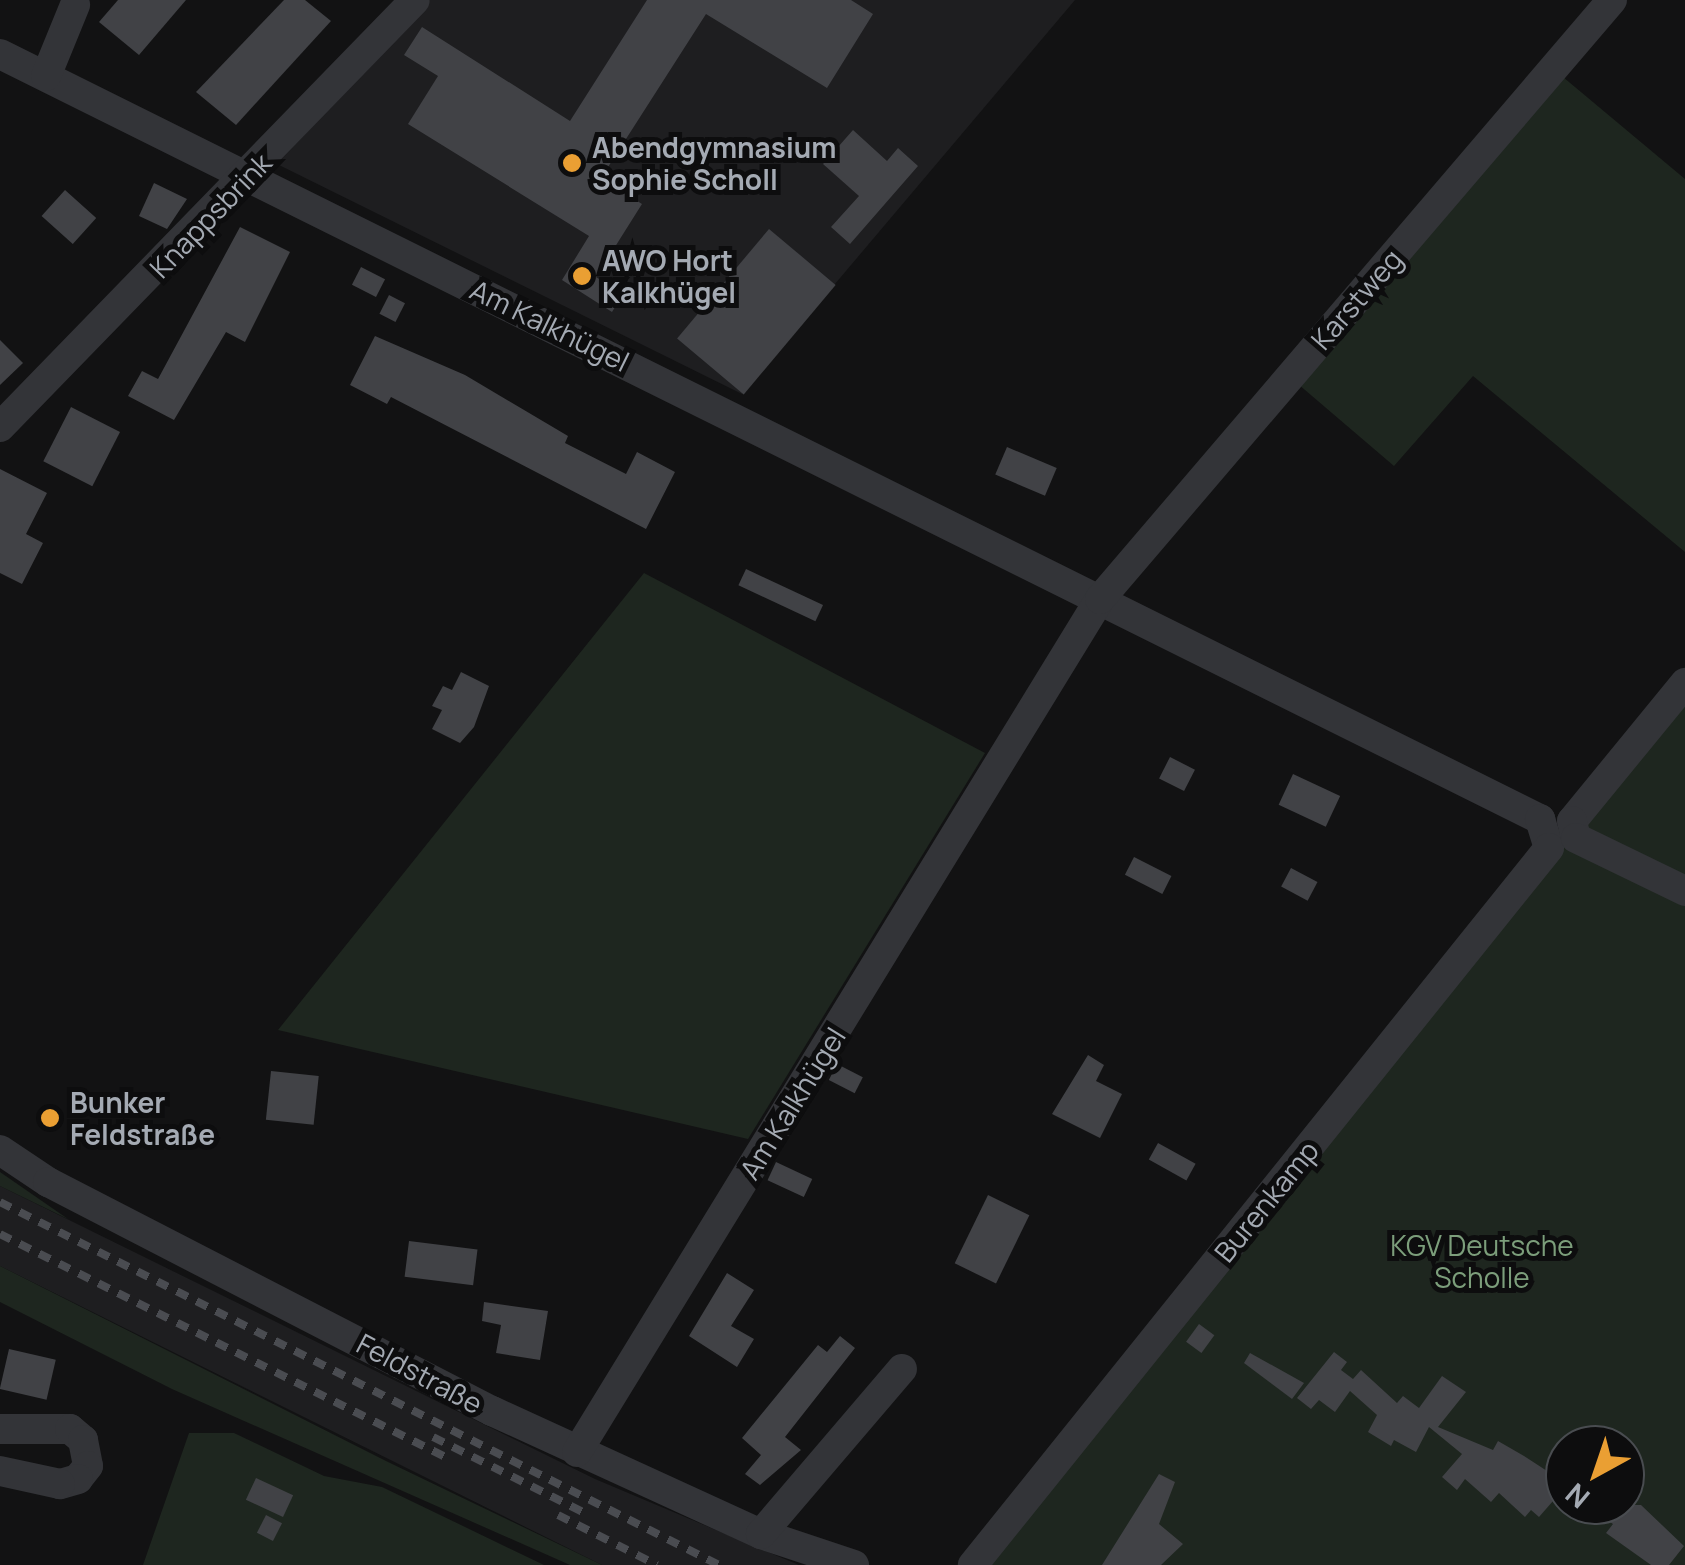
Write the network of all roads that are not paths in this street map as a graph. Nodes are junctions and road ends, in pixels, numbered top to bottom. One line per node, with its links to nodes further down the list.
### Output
1 (415, 0): 6 (street, Knappsbrink)
2 (1612, 0): 8 (street, Karstweg)
3 (75, 5): 5 (street)
4 (0, 54): 5 (street, Am Kalkhügel)
5 (46, 76): 6 (street, Am Kalkhügel)
6 (250, 176): 7 (street, Knappsbrink); 8 (street, Am Kalkhügel)
7 (0, 427)
8 (1100, 598): 10 (street, Am Kalkhügel); 15 (street, Am Kalkhügel)
9 (1685, 683): 10 (street, Burenkamp)
10 (1560, 827): 11 (street, Am Kalkhügel); 19 (street, Burenkamp)
11 (1685, 891)
12 (0, 1150): 15 (street, Feldstraße)
13 (902, 1369): 17 (street)
14 (0, 1429): 16 (street)
15 (577, 1452): 17 (street, Feldstraße)
16 (0, 1471)
17 (761, 1534): 18 (street, Feldstraße)
18 (854, 1565)
19 (973, 1565)

